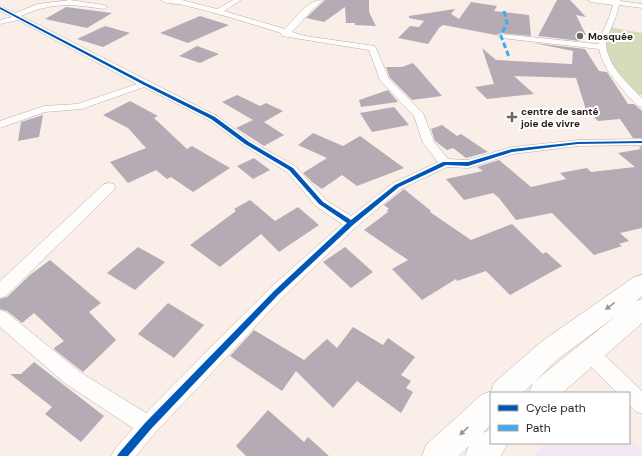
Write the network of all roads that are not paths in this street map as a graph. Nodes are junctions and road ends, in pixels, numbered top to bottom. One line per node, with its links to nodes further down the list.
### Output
1 (164, 0): 5 (street)
2 (238, 0): 10 (street)
3 (320, 0): 13 (street)
4 (591, 0): 6 (street)
5 (175, 1): 10 (street)
6 (617, 2): 7 (street); 15 (street)
7 (642, 6)
8 (104, 7): 11 (street)
9 (0, 8): 11 (street)
10 (217, 12): 13 (street)
11 (16, 17): 12 (street); 16 (street)
12 (0, 22)
13 (286, 34): 20 (street)
14 (501, 36): 15 (street)
15 (603, 46): 17 (street)
16 (145, 84): 18 (street); 22 (street)
17 (642, 104)
18 (0, 125)
19 (642, 142): 20 (street)
20 (445, 163): 22 (street)
21 (109, 187): 24 (street)
22 (351, 223): 32 (street)
23 (642, 284): 28 (main road, one-way to 28)
24 (0, 291)
25 (642, 309): 27 (main road)
26 (0, 317): 32 (street)
27 (590, 352): 29 (main road); 30 (street)
28 (505, 392)
29 (544, 392)
30 (642, 404)
31 (490, 406): 35 (main road, one-way to 35)
32 (148, 426): 34 (street)
33 (492, 444): 36 (main road)
34 (122, 456)
35 (437, 456)
36 (480, 456)

